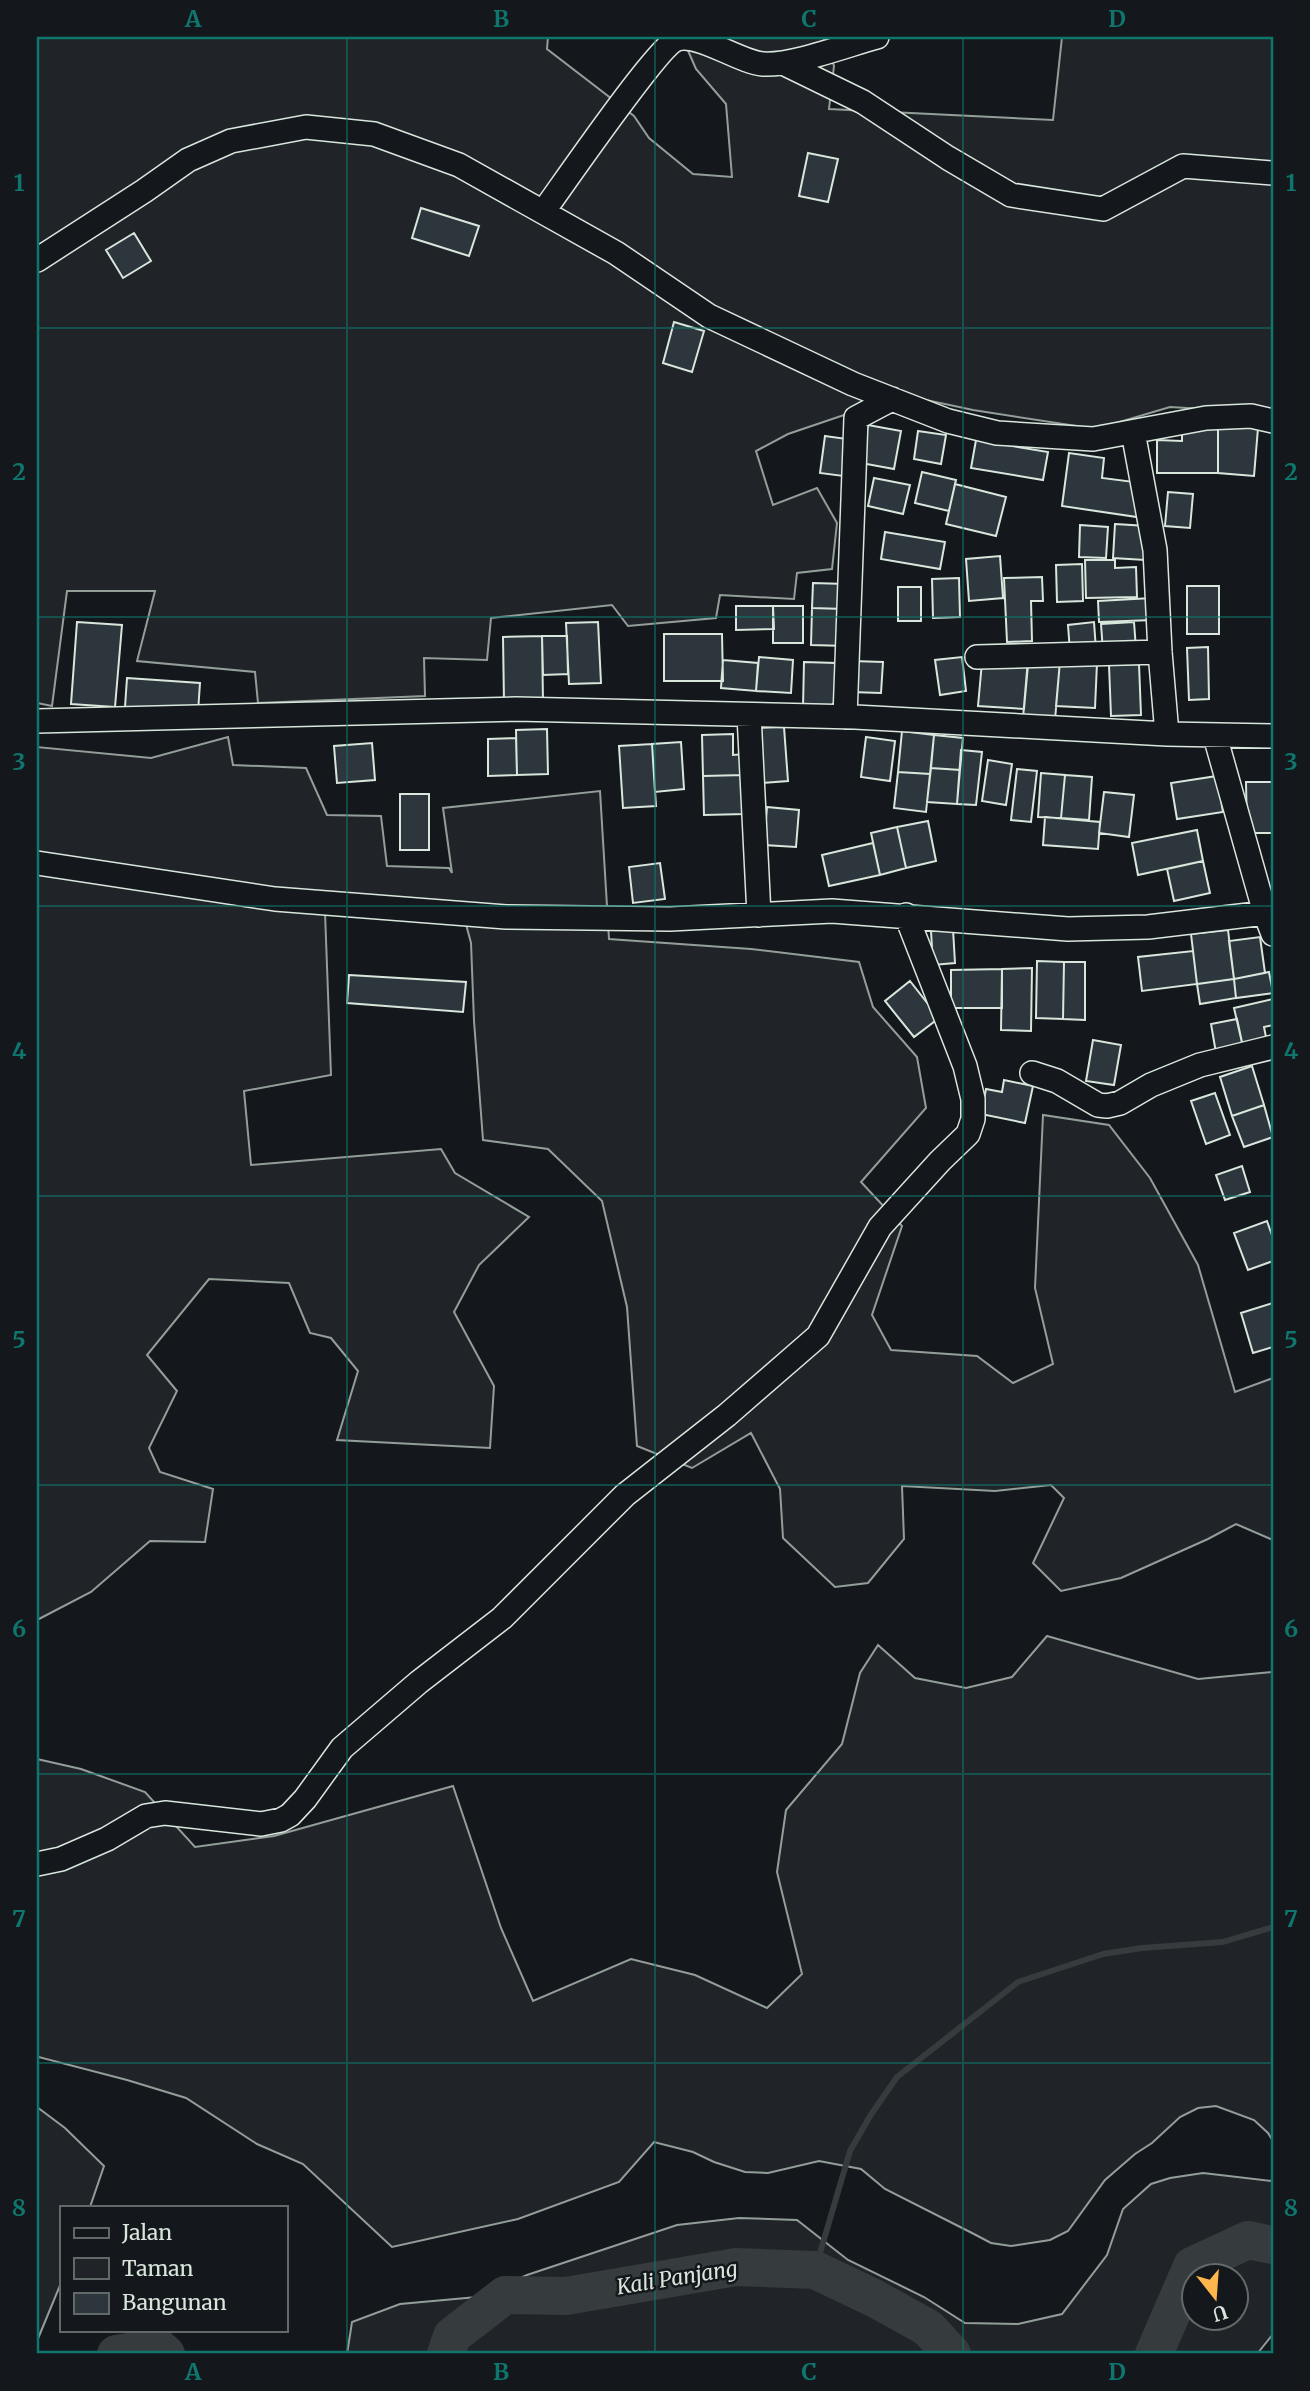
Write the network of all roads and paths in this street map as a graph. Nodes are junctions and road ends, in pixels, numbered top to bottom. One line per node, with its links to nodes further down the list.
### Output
1 (877, 37): 2 (street)
2 (783, 63): 3 (street); 4 (street)
3 (1273, 173)
4 (543, 212): 5 (street); 6 (street)
5 (37, 260)
6 (892, 399): 8 (street); 12 (street)
7 (1273, 421): 8 (street)
8 (1133, 432): 9 (street)
9 (1160, 652): 10 (street); 14 (street)
10 (977, 657)
11 (749, 715): 12 (street); 13 (street); 18 (street)
12 (845, 717): 14 (street)
13 (37, 721)
14 (1167, 734): 15 (street)
15 (1215, 736): 16 (street); 20 (street)
16 (1273, 736)
17 (37, 863): 18 (street)
18 (759, 915): 19 (street)
19 (906, 915): 20 (street); 23 (street)
20 (1269, 923)
21 (1273, 1047): 22 (street)
22 (1032, 1073)
23 (37, 1864)

